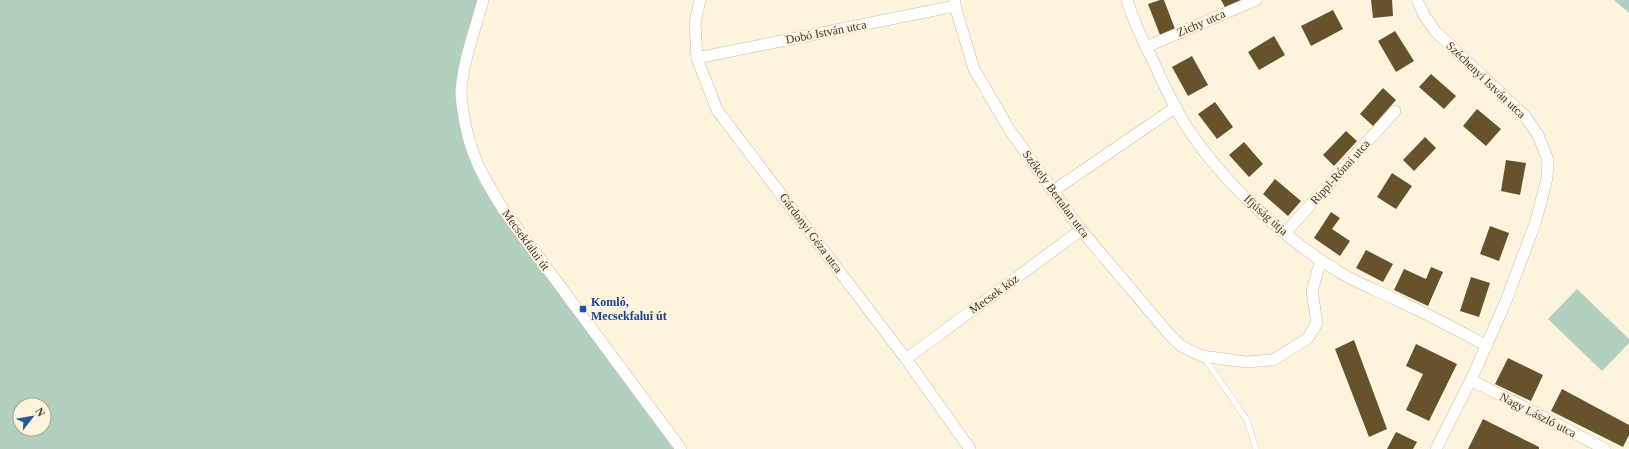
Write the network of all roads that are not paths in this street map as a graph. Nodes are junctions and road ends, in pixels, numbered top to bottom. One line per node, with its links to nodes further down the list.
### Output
1 (483, 0): 19 (street, Mecsekfalui út)
2 (700, 0): 8 (street, Gárdonyi Géza utca)
3 (1127, 0): 7 (street, Ifjúság útja)
4 (1256, 0): 7 (street, Zichy utca)
5 (1417, 0): 15 (street, Széchenyi István utca)
6 (955, 3): 8 (street, Dobó István utca); 11 (street, Székely Bertalan utca)
7 (1146, 47): 9 (street, Ifjúság útja)
8 (697, 58): 17 (street, Gárdonyi Géza utca)
9 (1176, 107): 11 (street); 13 (street, Ifjúság útja)
10 (1395, 111): 13 (street, Rippl-Rónai utca)
11 (1054, 191): 12 (street, Székely Bertalan utca)
12 (1081, 230): 16 (street, Székely Bertalan utca); 17 (street, Mecsek köz)
13 (1285, 233): 14 (street, Ifjúság útja)
14 (1321, 260): 15 (street, Ifjúság útja); 16 (street, Székely Bertalan utca)
15 (1487, 346): 18 (street, Széchenyi István utca)
16 (1202, 356): 21 (lane)
17 (906, 358): 20 (street, Gárdonyi Géza utca)
18 (1471, 380): 22 (street, Széchenyi István utca); 23 (street, Nagy László utca)
19 (680, 449)
20 (970, 449)
21 (1256, 449)
22 (1436, 449)
23 (1605, 449)

